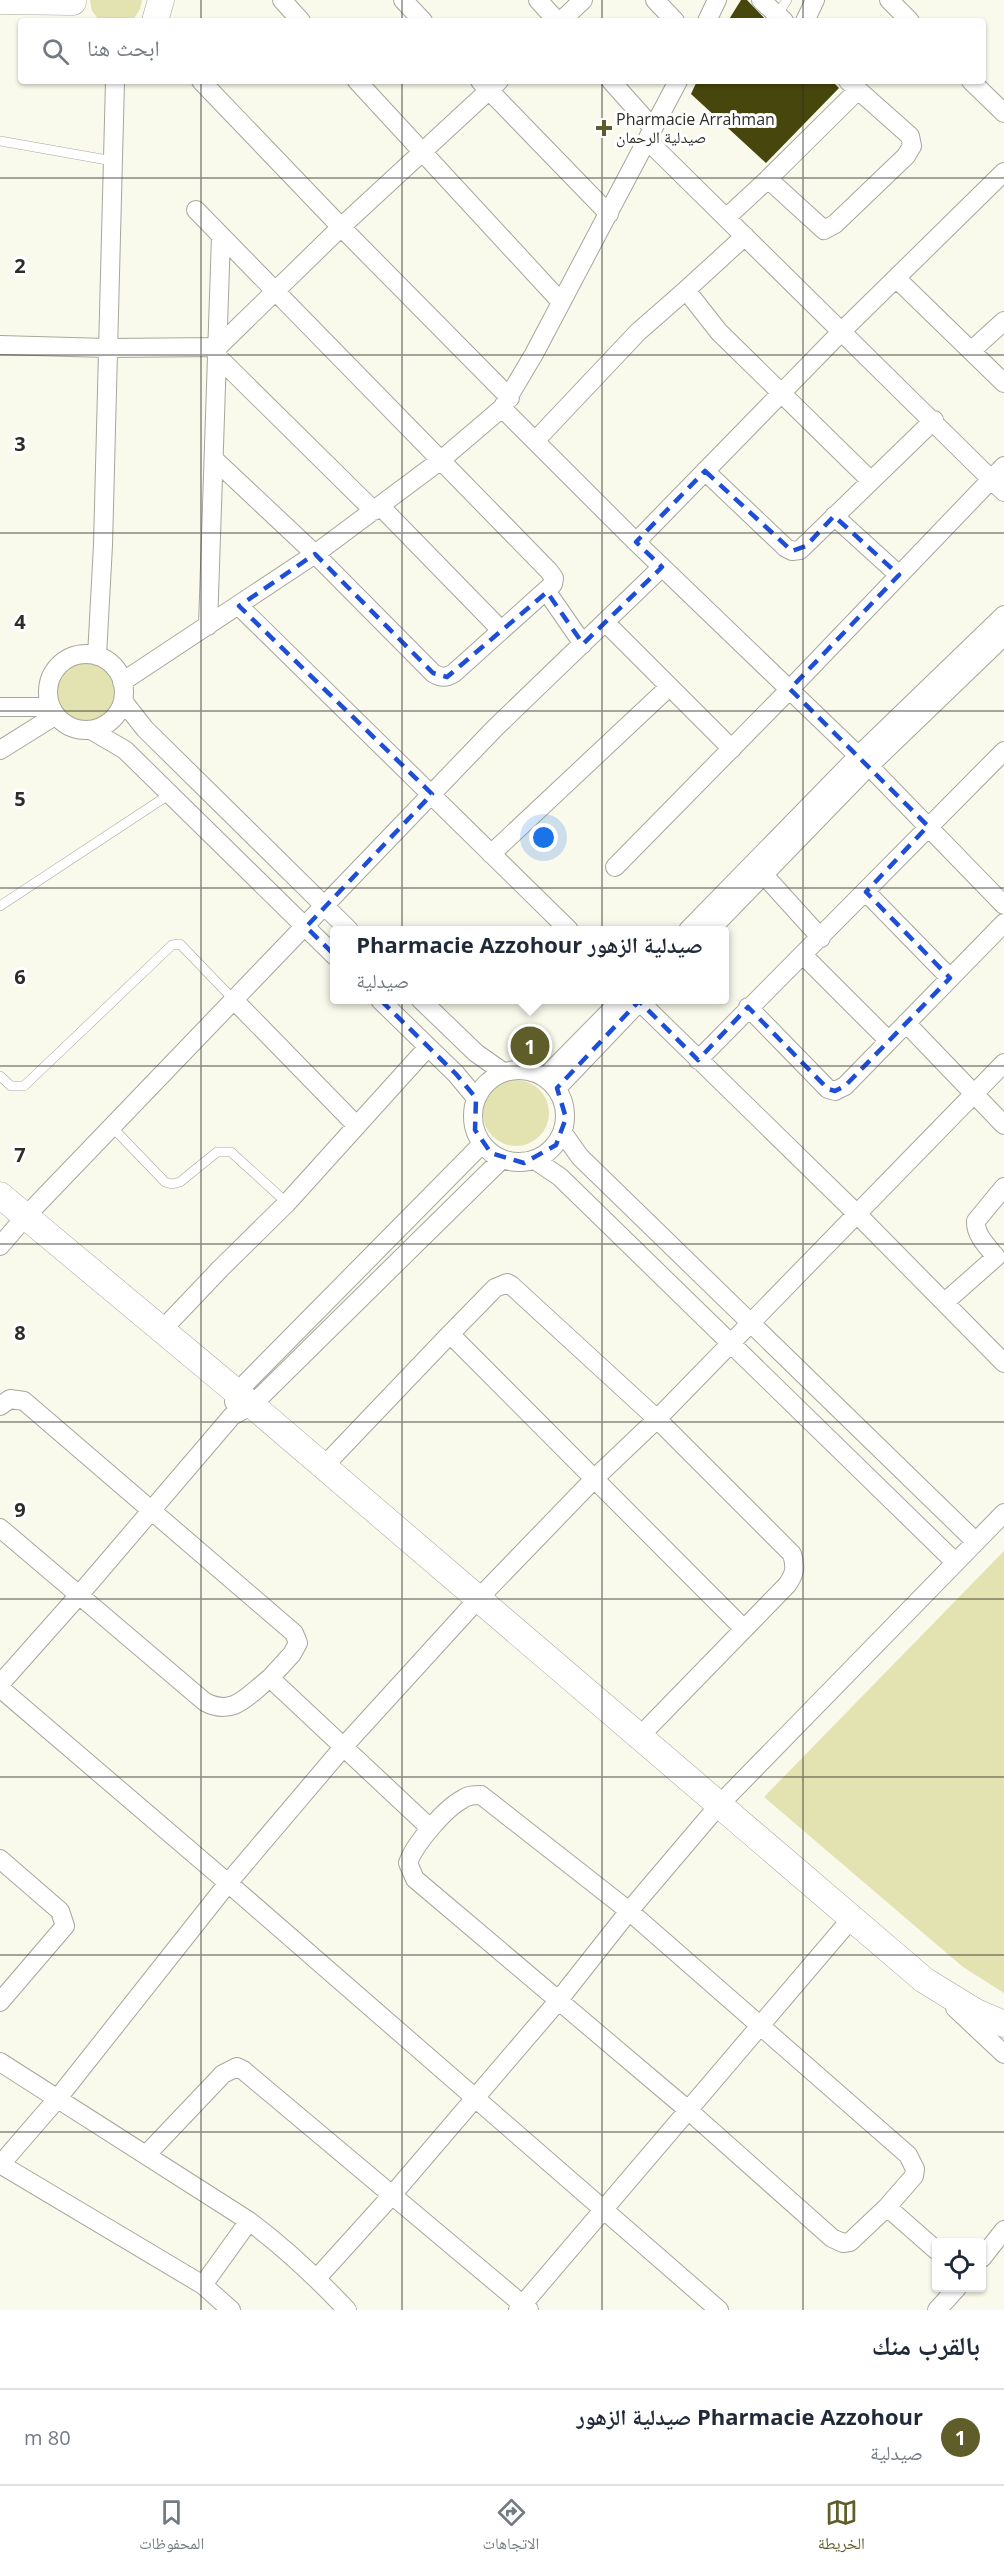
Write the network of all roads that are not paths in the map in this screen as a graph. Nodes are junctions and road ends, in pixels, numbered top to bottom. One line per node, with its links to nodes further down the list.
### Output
1 (160, 0): 14 (main road)
2 (282, 0): 15 (street)
3 (403, 0): 16 (street)
4 (538, 0): 17 (street)
5 (583, 0): 18 (street)
6 (656, 0): 19 (street)
7 (717, 0): 20 (street)
8 (761, 0): 13 (street)
9 (815, 0): 21 (street)
10 (889, 0): 22 (street)
11 (0, 1): 12 (main road)
12 (75, 8)
13 (783, 12)
14 (156, 18)
15 (298, 18)
16 (420, 18)
17 (556, 18)
18 (562, 18)
19 (672, 18)
20 (708, 18)
21 (806, 18)
22 (907, 18)
23 (116, 84): 35 (street)
24 (204, 84): 41 (street)
25 (360, 84): 34 (street)
26 (490, 84): 34 (street); 39 (street)
27 (613, 84): 32 (street)
28 (676, 84): 32 (street)
29 (974, 84): 31 (street)
30 (853, 86): 37 (street); 37 (street)
31 (1004, 113)
32 (650, 134): 39 (street); 40 (street)
33 (0, 141): 35 (lane)
34 (422, 152): 41 (street); 47 (street)
35 (113, 161): 51 (street)
36 (1004, 172): 44 (street)
37 (768, 179): 40 (street)
38 (196, 210): 42 (street)
39 (609, 214): 47 (street)
40 (726, 218): 43 (street)
41 (341, 227): 46 (street); 56 (street)
42 (221, 236): 46 (street); 53 (street)
43 (745, 236): 45 (street); 49 (street)
44 (896, 278): 49 (street); 52 (street)
45 (686, 290): 55 (street); 58 (street)
46 (276, 292): 53 (street); 60 (street)
47 (561, 302): 56 (street)
48 (1004, 321): 52 (street)
49 (842, 331): 55 (street); 57 (street)
50 (0, 345): 51 (street)
51 (107, 348): 53 (street); 78 (street)
52 (971, 351): 54 (street)
53 (218, 352): 59 (street); 64 (street)
54 (1004, 383)
55 (782, 393): 61 (street); 63 (street)
56 (506, 403): 58 (street); 60 (street)
57 (934, 420): 62 (street); 63 (street)
58 (535, 441): 66 (street)
59 (215, 460): 67 (street); 74 (street)
60 (441, 460): 64 (street); 70 (street)
61 (705, 471): 65 (street); 66 (street)
62 (1000, 479): 69 (street)
63 (870, 480): 65 (street)
64 (377, 509): 67 (street); 75 (street)
65 (834, 516): 69 (street)
66 (636, 542): 68 (street)
67 (315, 554): 71 (street); 75 (street)
68 (662, 567): 73 (street); 81 (street)
69 (899, 575): 81 (street)
70 (547, 592): 75 (street); 77 (street)
71 (239, 606): 74 (street); 91 (street)
72 (1004, 615): 89 (street)
73 (606, 623): 77 (street); 80 (street)
74 (208, 626): 79 (street)
75 (501, 630)
76 (1004, 636): 89 (street)
77 (583, 644): 91 (street)
78 (97, 656): 79 (street); 84 (street)
79 (122, 682): 82 (street)
80 (669, 687): 86 (street); 93 (street)
81 (790, 689): 86 (street); 89 (street)
82 (123, 701): 85 (street); 99 (street)
83 (0, 707): 84 (street)
84 (54, 711): 85 (street); 87 (street)
85 (91, 730): 90 (street)
86 (732, 749): 94 (street)
87 (0, 750)
88 (1004, 751): 92 (street)
89 (863, 761): 92 (street); 95 (street); 103 (street)
90 (170, 794): 98 (lane); 105 (street)
91 (432, 794): 93 (street); 99 (street)
92 (928, 826): 96 (street); 97 (street)
93 (491, 854): 102 (street)
94 (615, 867)
95 (764, 874): 104 (street); 106 (street)
96 (866, 892): 106 (street); 109 (street)
97 (1004, 905)
98 (0, 906)
99 (325, 907): 101 (street); 105 (street)
100 (1004, 923): 109 (street)
101 (345, 926)
102 (565, 926)
103 (692, 926)
104 (714, 926)
105 (306, 927): 107 (street); 110 (street)
106 (821, 938): 108 (street)
107 (330, 951)
108 (804, 956): 115 (street); 117 (street)
109 (950, 978): 116 (street)
110 (234, 1000): 122 (lane); 127 (street); 128 (street)
111 (385, 1004): 118 (street)
112 (426, 1004): 121 (street)
113 (631, 1004): 123 (street)
114 (639, 1004): 119 (street)
115 (748, 1007): 117 (street); 119 (street)
116 (906, 1023): 117 (street); 124 (street)
117 (889, 1041)
118 (428, 1047): 125 (street); 127 (street)
119 (698, 1060): 136 (street)
120 (1004, 1063): 124 (street)
121 (503, 1072): 123 (street); 125 (street)
122 (0, 1076)
123 (551, 1082): 129 (street)
124 (975, 1092): 126 (street); 136 (street)
125 (476, 1098): 130 (street)
126 (1004, 1125)
127 (357, 1126): 135 (street)
128 (112, 1127): 135 (lane); 137 (street)
129 (563, 1133): 132 (street); 141 (street)
130 (482, 1144): 131 (street); 146 (street)
131 (502, 1159): 132 (street); 146 (street)
132 (535, 1160): 144 (street)
133 (1004, 1187): 139 (street)
134 (0, 1195): 137 (main road)
135 (287, 1203): 142 (street)
136 (857, 1214): 140 (street); 141 (street)
137 (25, 1217): 138 (street); 142 (main road)
138 (0, 1246)
139 (1000, 1261): 140 (street)
140 (945, 1302): 145 (street)
141 (751, 1322): 144 (street); 154 (street)
142 (162, 1330): 146 (main road)
143 (450, 1334): 148 (street); 149 (street); 150 (street)
144 (731, 1343): 148 (street); 155 (street)
145 (1004, 1363)
146 (240, 1404): 149 (main road); 151 (street)
147 (0, 1406): 151 (street)
148 (657, 1419): 150 (street); 158 (street)
149 (324, 1466): 157 (main road)
150 (595, 1478): 157 (street); 158 (street)
151 (152, 1509): 156 (street); 159 (street)
152 (1004, 1512): 154 (street)
153 (0, 1528): 156 (street)
154 (975, 1541): 155 (street)
155 (955, 1562): 163 (street)
156 (80, 1594): 159 (street); 160 (street)
157 (479, 1598): 161 (main road); 162 (street)
158 (744, 1629): 161 (street)
159 (270, 1678): 162 (street)
160 (0, 1686): 166 (street)
161 (639, 1737): 163 (main road)
162 (345, 1745): 164 (street); 166 (street)
163 (719, 1805): 167 (street); 168 (main road)
164 (430, 1828): 167 (street); 170 (street)
165 (0, 1859): 171 (street)
166 (228, 1883): 176 (street); 177 (street)
167 (629, 1911): 170 (street); 173 (street)
168 (851, 1918): 169 (main road); 173 (street)
169 (924, 1980): 172 (main road); 174 (street)
170 (558, 2001): 177 (street); 178 (street)
171 (0, 2002)
172 (1004, 2024)
173 (759, 2026): 178 (street); 182 (street)
174 (1004, 2054)
175 (0, 2062): 176 (street)
176 (58, 2098): 179 (street); 180 (street)
177 (475, 2098): 181 (street); 183 (street)
178 (688, 2110): 182 (street); 183 (street)
179 (147, 2154): 181 (street); 184 (street)
180 (0, 2165): 189 (street)
181 (393, 2194): 188 (street); 191 (street)
182 (887, 2207): 186 (street)
183 (603, 2210): 191 (street); 194 (street)
184 (249, 2221): 188 (street); 189 (street)
185 (1004, 2230): 187 (street)
186 (932, 2246)
187 (986, 2252)
188 (318, 2278): 193 (street)
189 (203, 2285): 192 (street)
190 (953, 2292): 195 (street)
191 (523, 2308)
192 (231, 2310)
193 (346, 2310)
194 (719, 2310)
195 (937, 2310)

